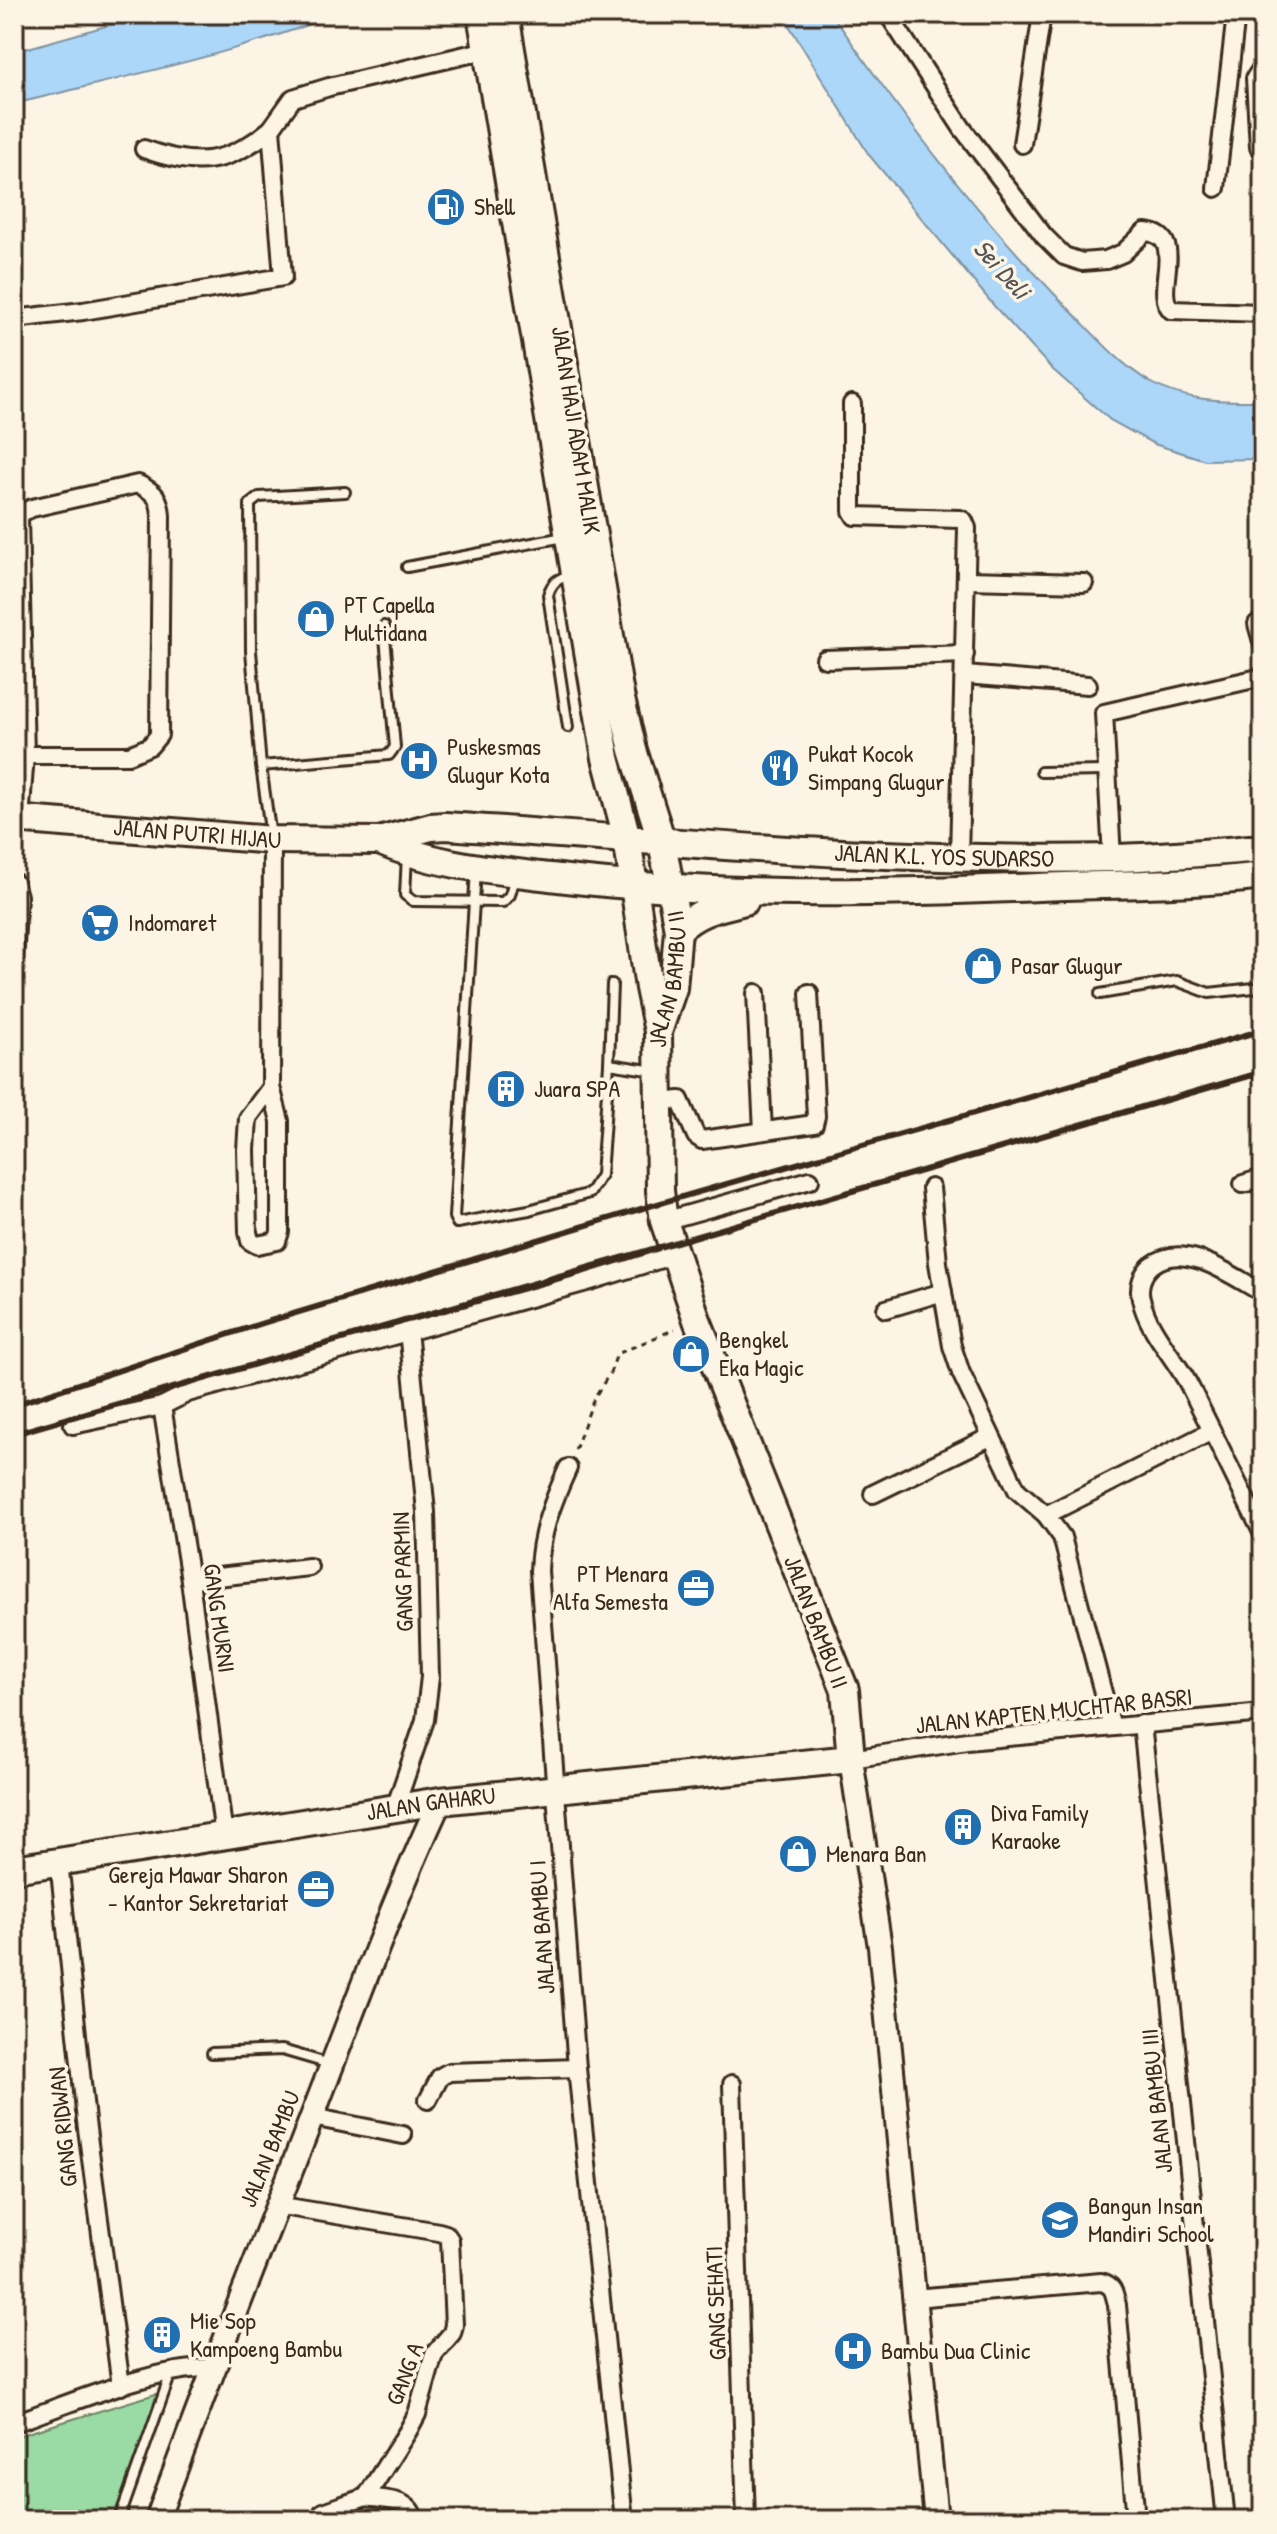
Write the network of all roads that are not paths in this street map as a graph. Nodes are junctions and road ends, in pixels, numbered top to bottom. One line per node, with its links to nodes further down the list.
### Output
1 (481, 14): 6 (main road, JALAN HAJI ADAM MALIK)
2 (505, 14): 39 (main road, JALAN HAJI ADAM MALIK)
3 (888, 14): 13 (street)
4 (1042, 14): 9 (street)
5 (1236, 14): 12 (street)
6 (487, 50): 8 (street); 17 (main road, JALAN HAJI ADAM MALIK)
7 (1263, 66): 10 (street)
8 (271, 129): 11 (street); 14 (street)
9 (1022, 144)
10 (1259, 147)
11 (144, 149)
12 (1216, 188)
13 (1263, 313)
14 (14, 319)
15 (852, 404): 20 (street)
16 (345, 492): 32 (lane)
17 (569, 536): 18 (lane); 19 (main road, JALAN HAJI ADAM MALIK)
18 (407, 567)
19 (574, 575): 30 (lane); 36 (main road, JALAN HAJI ADAM MALIK)
20 (967, 580): 21 (street); 25 (street)
21 (1084, 583)
22 (1257, 624): 24 (street)
23 (384, 626): 32 (lane)
24 (1263, 645)
25 (965, 654): 26 (street); 27 (street)
26 (825, 659)
27 (965, 675): 29 (street); 42 (street)
28 (1263, 677): 33 (street)
29 (1088, 685)
30 (568, 727)
31 (19, 754): 31 (street); 35 (street)
32 (261, 766): 37 (lane)
33 (1107, 771): 34 (lane); 43 (street)
34 (1041, 772)
35 (17, 819): 37 (main road, JALAN PUTRI HIJAU)
36 (627, 838): 38 (main road, JALAN PUTRI HIJAU); 39 (main road, JALAN K.L. YOS SUDARSO); 48 (main road, JALAN BAMBU II)
37 (272, 840): 38 (main road, JALAN PUTRI HIJAU); 62 (street)
38 (379, 841): 41 (main road, JALAN PUTRI HIJAU)
39 (662, 842): 42 (main road, JALAN K.L. YOS SUDARSO); 49 (main road, JALAN BAMBU II)
40 (1263, 848): 43 (main road, JALAN K.L. YOS SUDARSO)
41 (408, 854): 44 (main road, JALAN PUTRI HIJAU); 51 (lane)
42 (959, 857): 43 (main road, JALAN K.L. YOS SUDARSO)
43 (1112, 858)
44 (476, 867): 45 (main road, JALAN PUTRI HIJAU); 51 (lane)
45 (516, 873): 48 (main road, JALAN PUTRI HIJAU); 51 (lane)
46 (1263, 876): 50 (main road, JALAN K.L. YOS SUDARSO)
47 (14, 882): 53 (street)
48 (636, 888): 49 (main road, JALAN K.L. YOS SUDARSO); 59 (main road, JALAN BAMBU II)
49 (671, 890): 50 (main road, JALAN K.L. YOS SUDARSO); 52 (main road, JALAN BAMBU II)
50 (772, 894): 52 (main road)
51 (474, 903): 60 (lane)
52 (678, 930): 59 (main road, JALAN BAMBU II)
53 (14, 958)
54 (612, 984): 60 (lane)
55 (1263, 987): 58 (lane)
56 (756, 993): 64 (street)
57 (809, 993): 64 (street)
58 (1100, 994)
59 (658, 1032): 61 (main road, JALAN BAMBU II)
60 (609, 1064): 61 (lane)
61 (660, 1072): 63 (main road, JALAN BAMBU II)
62 (271, 1087): 62 (street)
63 (660, 1102): 64 (street); 69 (main road, JALAN BAMBU II)
64 (763, 1131)
65 (1263, 1178): 67 (street)
66 (810, 1180): 69 (street)
67 (1243, 1184)
68 (931, 1188): 71 (street)
69 (664, 1221): 70 (main road, JALAN BAMBU II)
70 (674, 1255): 74 (street); 88 (main road, JALAN BAMBU II)
71 (943, 1292): 73 (street); 78 (street)
72 (1263, 1293): 77 (street)
73 (886, 1309)
74 (408, 1330): 75 (street); 91 (street, GANG PARMIN)
75 (162, 1406): 76 (street); 84 (street, GANG MURNI)
76 (73, 1425)
77 (1210, 1432): 81 (street); 82 (street)
78 (990, 1437): 80 (street); 81 (street)
79 (568, 1468): 89 (street, JALAN BAMBU I)
80 (873, 1494)
81 (1046, 1515): 87 (street)
82 (1263, 1534)
83 (309, 1567): 84 (street)
84 (190, 1580): 92 (street, GANG MURNI)
85 (1263, 1713): 86 (street, JALAN KAPTEN MUCHTAR BASRI)
86 (1142, 1724): 87 (street, JALAN KAPTEN MUCHTAR BASRI); 117 (street, JALAN BAMBU III)
87 (1112, 1727): 88 (street, JALAN KAPTEN MUCHTAR BASRI)
88 (851, 1759): 89 (main road, JALAN GAHARU); 103 (street, JALAN BAMBU II)
89 (555, 1790): 90 (main road, JALAN GAHARU); 97 (street, JALAN BAMBU I)
90 (432, 1803): 91 (main road, JALAN GAHARU); 96 (street, JALAN BAMBU)
91 (395, 1808): 92 (main road, JALAN GAHARU)
92 (224, 1836): 93 (main road, JALAN GAHARU)
93 (59, 1861): 94 (main road, JALAN GAHARU); 106 (street, GANG RIDWAN)
94 (14, 1866)
95 (212, 2053): 96 (lane)
96 (331, 2064): 100 (street, JALAN BAMBU)
97 (577, 2068): 99 (street); 113 (street, JALAN BAMBU I)
98 (732, 2084): 114 (street, GANG SEHATI)
99 (428, 2100)
100 (312, 2117): 101 (street); 102 (street, JALAN BAMBU)
101 (403, 2135)
102 (276, 2205): 104 (street, JALAN BAMBU); 108 (street, GANG A)
103 (914, 2298): 115 (street, JALAN BAMBU II); 116 (street)
104 (208, 2368): 105 (street); 110 (street, JALAN BAMBU)
105 (174, 2371): 106 (street); 109 (lane)
106 (121, 2386): 107 (street)
107 (14, 2423)
108 (366, 2497): 111 (street); 112 (street)
109 (119, 2520)
110 (157, 2520)
111 (320, 2520)
112 (414, 2520)
113 (624, 2520)
114 (746, 2520)
115 (936, 2520)
116 (1136, 2520)
117 (1226, 2520)

